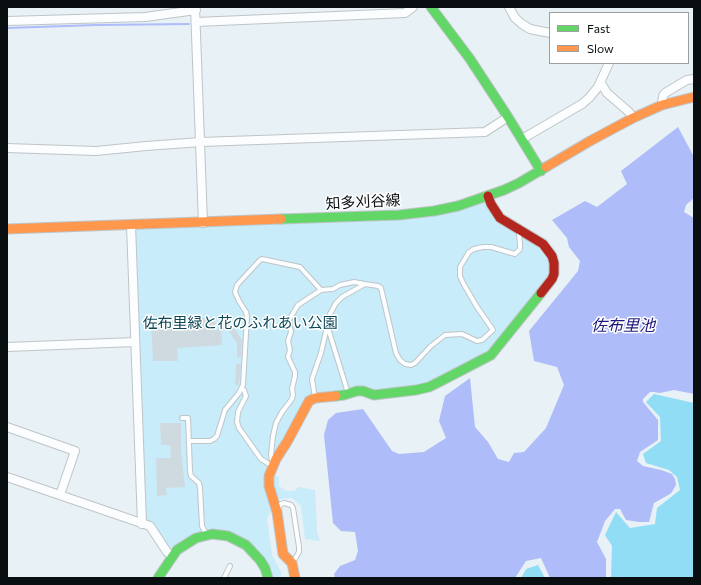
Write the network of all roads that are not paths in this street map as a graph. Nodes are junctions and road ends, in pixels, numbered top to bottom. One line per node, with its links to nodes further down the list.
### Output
1 (413, 7): 6 (street)
2 (431, 7): 13 (street)
3 (509, 7): 7 (street)
4 (196, 8): 5 (street); 6 (street)
5 (7, 21)
6 (196, 22): 16 (street)
7 (549, 33)
8 (609, 64): 10 (street)
9 (694, 79): 12 (street)
10 (601, 83): 14 (street); 15 (street)
11 (694, 98): 12 (street, 知多刈谷線)
12 (662, 105): 14 (street, 知多刈谷線)
13 (508, 117): 15 (street); 16 (street)
14 (633, 118): 18 (street, 知多刈谷線)
15 (522, 139): 18 (street)
16 (200, 142): 17 (street); 20 (street)
17 (7, 148)
18 (541, 171): 19 (street, 知多刈谷線)
19 (488, 196): 20 (street, 知多刈谷線); 22 (street)
20 (203, 223): 21 (street, 知多刈谷線)
21 (131, 225): 23 (street, 知多刈谷線); 27 (street)
22 (520, 229): 24 (lane); 30 (street)
23 (7, 230)
24 (365, 284): 25 (lane); 26 (lane)
25 (321, 290): 29 (lane); 35 (lane)
26 (326, 326): 30 (lane); 31 (lane)
27 (135, 342): 28 (street); 39 (street)
28 (7, 347)
29 (242, 388): 34 (lane); 35 (lane)
30 (348, 394): 31 (street)
31 (315, 398): 35 (street)
32 (182, 418): 34 (lane)
33 (7, 428): 37 (street)
34 (189, 441): 40 (lane)
35 (274, 464): 38 (street)
36 (7, 477): 37 (street)
37 (60, 495): 39 (street)
38 (276, 509): 42 (street); 42 (lane)
39 (142, 524): 41 (street)
40 (206, 535): 41 (street); 46 (street)
41 (172, 556): 44 (street)
42 (292, 563): 47 (street)
43 (230, 566): 45 (lane)
44 (158, 578)
45 (224, 578)
46 (268, 578)
47 (294, 578)

